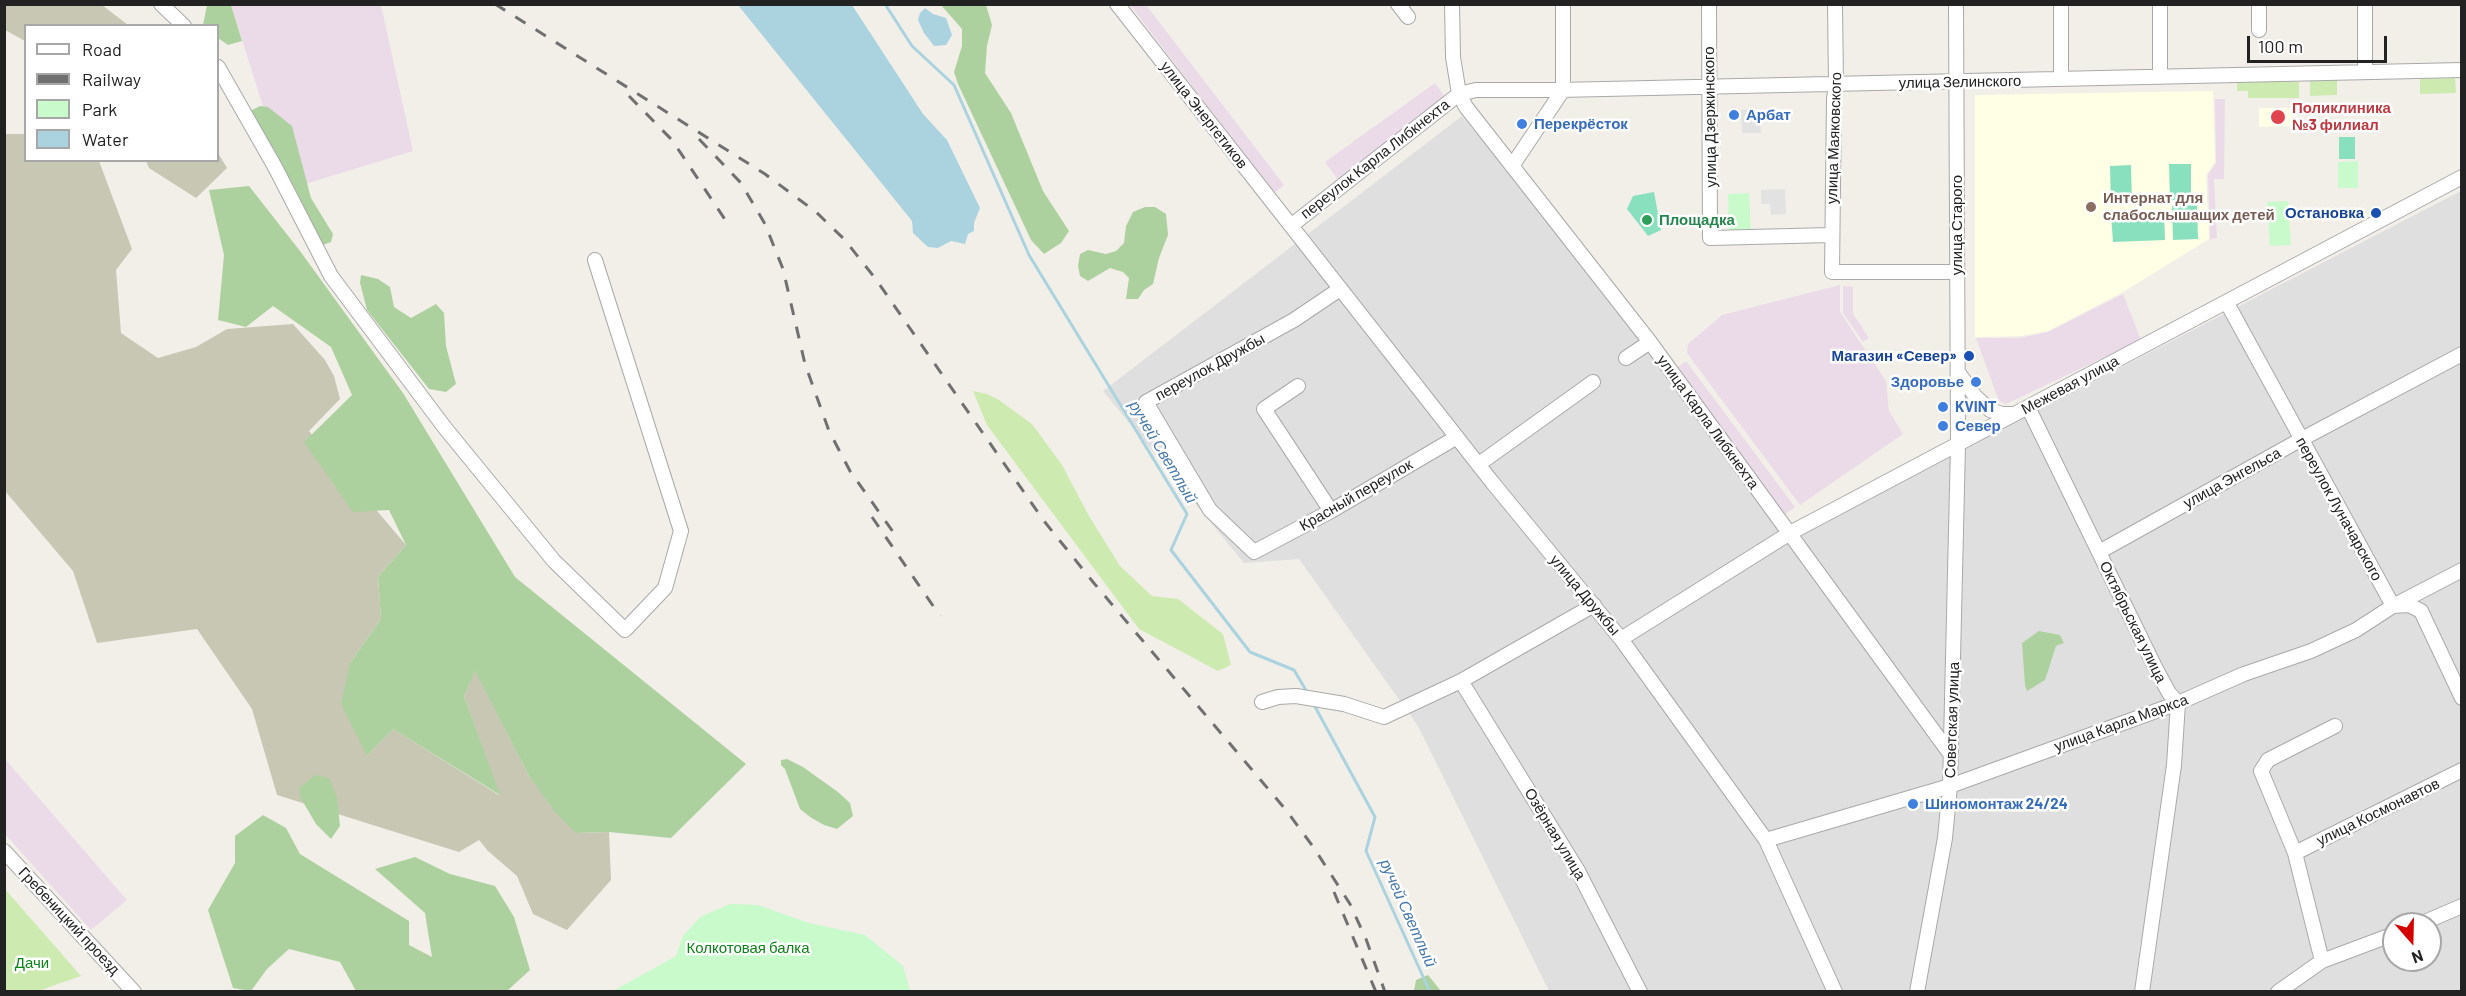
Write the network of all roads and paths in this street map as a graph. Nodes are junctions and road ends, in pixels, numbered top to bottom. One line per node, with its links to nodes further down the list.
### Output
1 (161, 4): 14 (street)
2 (1117, 4): 28 (street, улица Энергетиков)
3 (1398, 4): 13 (street)
4 (1452, 4): 25 (street)
5 (1563, 4): 24 (street)
6 (1709, 4): 23 (street, улица Дзержинского)
7 (1835, 4): 22 (street, улица Маяковского)
8 (1956, 4): 21 (street, улица Старого)
9 (2061, 4): 20 (street)
10 (2160, 4): 19 (street)
11 (2259, 4): 15 (street)
12 (2365, 4): 18 (street)
13 (1408, 17)
14 (182, 24)
15 (2259, 30)
16 (219, 69): 30 (street)
17 (2462, 70): 18 (street, улица Зелинского)
18 (2365, 72): 19 (street, улица Зелинского)
19 (2160, 77): 20 (street, улица Зелинского)
20 (2061, 79): 21 (street, улица Зелинского)
21 (1957, 82): 22 (street, улица Зелинского); 31 (street, улица Старого)
22 (1836, 84): 23 (street, улица Зелинского); 29 (street, улица Маяковского)
23 (1710, 87): 24 (street, улица Зелинского); 29 (street, улица Дзержинского)
24 (1563, 90): 25 (street, улица Зелинского); 26 (street)
25 (1459, 94): 26 (street, улица Карла Либкнехта); 28 (street, переулок Карла Либкнехта)
26 (1512, 166): 34 (street, улица Карла Либкнехта)
27 (2462, 177): 33 (street, Межевая улица)
28 (1292, 225): 32 (street, улица Дружбы)
29 (1832, 235): 31 (street, улица Маяковского)
30 (595, 260)
31 (1958, 272): 37 (street, улица Старого)
32 (1340, 290): 41 (street, улица Дружбы); 47 (street, переулок Дружбы)
33 (2227, 303): 40 (street, Межевая улица); 42 (street, переулок Луначарского)
34 (1650, 342): 36 (street); 46 (street, улица Карла Либкнехта)
35 (2462, 354): 42 (street, улица Энгельса)
36 (1626, 358)
37 (1958, 372): 40 (street); 43 (street, улица Старого)
38 (1593, 382): 44 (street)
39 (1298, 386): 45 (street)
40 (2022, 410): 43 (street, Межевая улица); 48 (street, Октябрьская улица)
41 (1457, 437): 44 (street, улица Дружбы); 45 (street, Красный переулок)
42 (2300, 440): 48 (street, улица Энгельса); 52 (street, переулок Луначарского)
43 (1958, 445): 46 (street, Межевая улица); 60 (street, Советская улица)
44 (1479, 464): 51 (street, улица Дружбы)
45 (1331, 511): 47 (street, Красный переулок)
46 (1790, 533): 54 (street, Межевая улица); 60 (street, улица Карла Либкнехта)
47 (1254, 552)
48 (2099, 552): 58 (street, Октябрьская улица)
49 (2462, 570): 50 (street, улица Карла Маркса)
50 (2426, 590): 52 (street, улица Карла Маркса); 53 (street)
51 (1594, 605): 54 (street, улица Дружбы); 55 (street)
52 (2393, 606): 53 (street); 58 (street, улица Карла Маркса)
53 (2421, 611): 56 (street)
54 (1621, 639): 63 (street, улица Дружбы)
55 (1461, 681): 57 (street); 71 (street, Озёрная улица)
56 (2462, 698)
57 (1262, 702)
58 (2178, 703): 62 (street, улица Карла Маркса); 74 (street)
59 (2335, 726): 65 (street)
60 (1951, 755): 62 (street, Советская улица)
61 (2462, 770): 65 (street, улица Космонавтов)
62 (1950, 786): 63 (street, улица Карла Маркса); 73 (street, Советская улица)
63 (1766, 840): 72 (street, улица Дружбы)
64 (4, 851): 70 (street, Гребеницкий проезд)
65 (2295, 853): 69 (street)
66 (2462, 906): 67 (street)
67 (2442, 915)
68 (2382, 939): 69 (street)
69 (2322, 962): 75 (street)
70 (134, 992)
71 (1640, 992)
72 (1835, 992)
73 (1917, 992)
74 (2142, 992)
75 (2278, 992)

